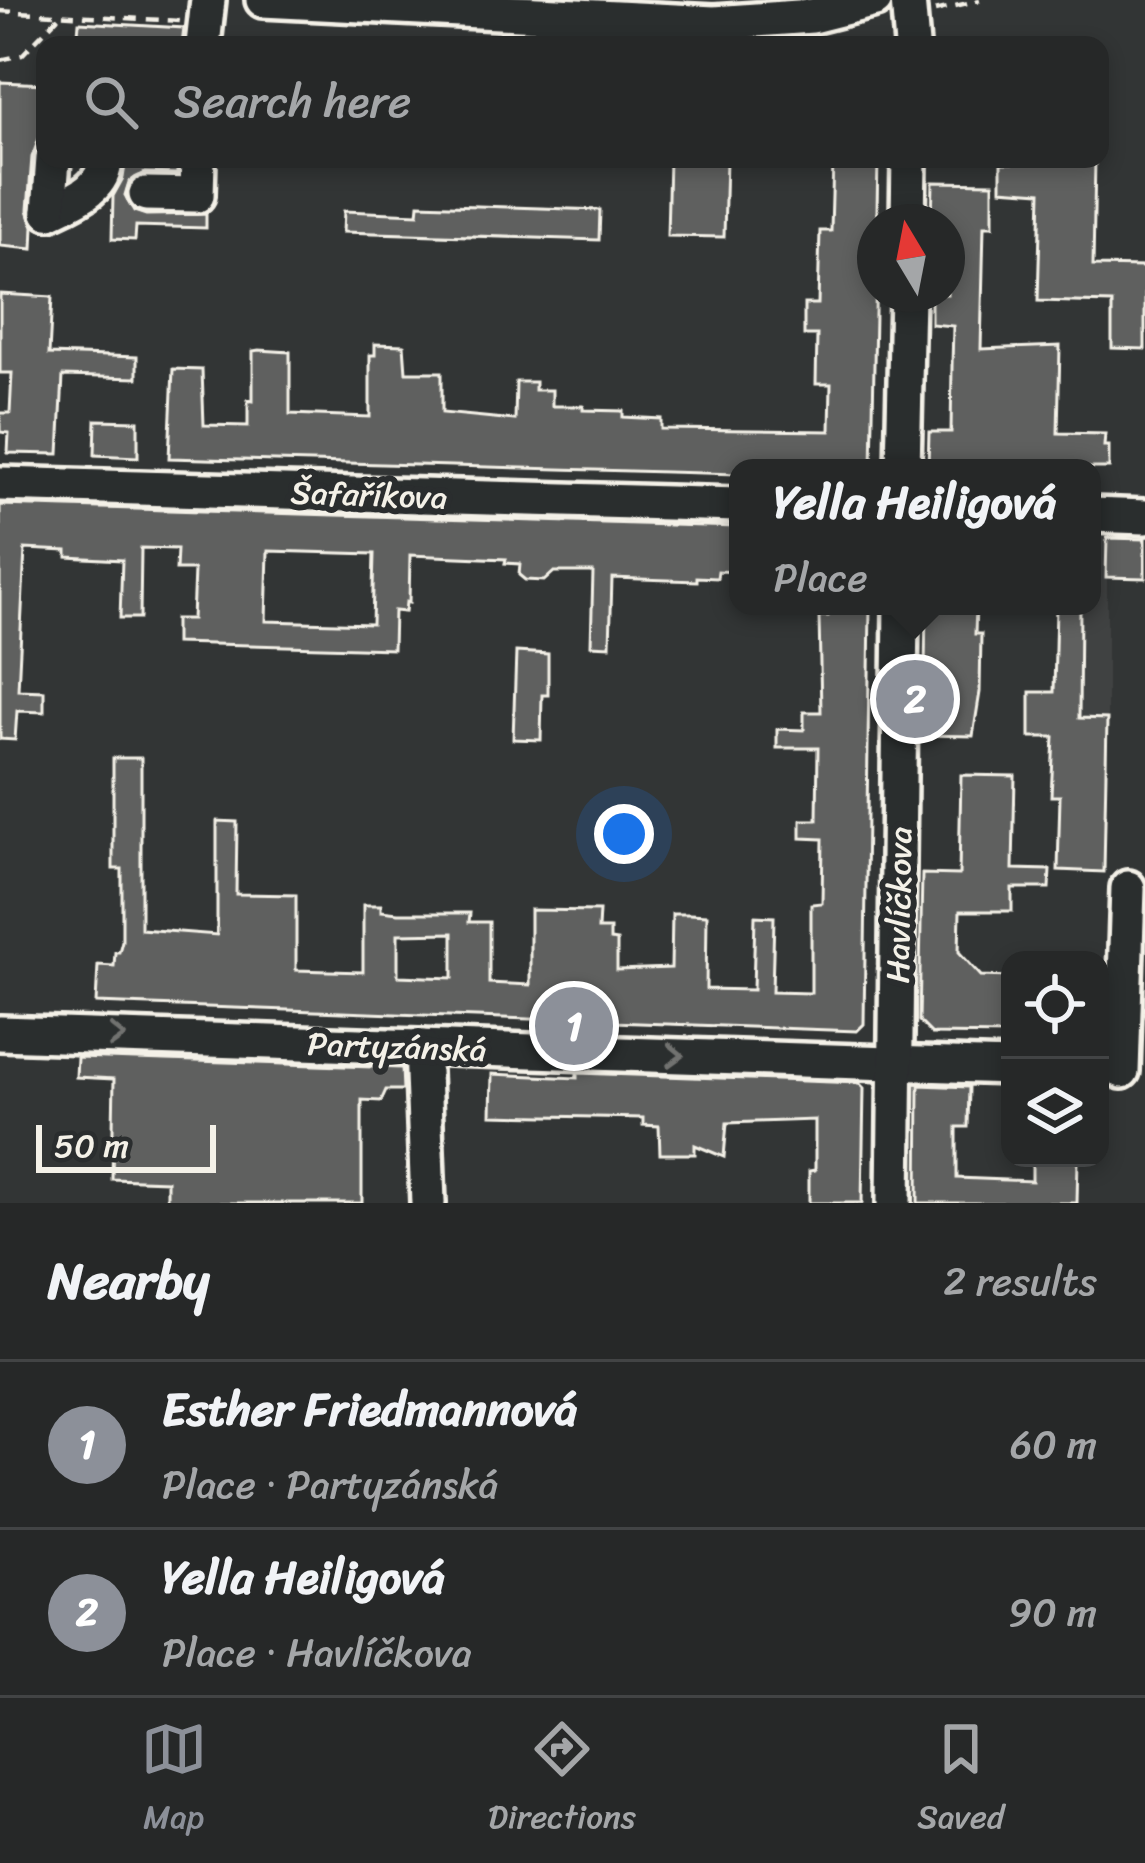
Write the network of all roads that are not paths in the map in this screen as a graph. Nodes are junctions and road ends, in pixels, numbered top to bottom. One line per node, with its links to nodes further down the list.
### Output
1 (208, 0): 5 (street)
2 (263, 0): 3 (street)
3 (875, 0)
4 (908, 0): 6 (street)
5 (204, 36)
6 (911, 36)
7 (52, 168): 8 (street)
8 (105, 168)
9 (198, 168): 11 (street)
10 (909, 168): 12 (street)
11 (146, 194)
12 (908, 204)
13 (907, 312): 14 (street)
14 (903, 459)
15 (0, 484): 16 (street, Šafaříkova)
16 (729, 505)
17 (1101, 515): 18 (street)
18 (1145, 517)
19 (901, 615): 23 (street, Havlíčkova)
20 (1128, 888): 25 (street)
21 (0, 1033): 22 (street, Partyzánská, one-way to 22)
22 (422, 1047): 23 (street, Partyzánská, one-way to 23); 26 (street)
23 (896, 1063): 24 (street, Partyzánská); 27 (street, Havlíčkova)
24 (1001, 1067)
25 (1122, 1071)
26 (428, 1203)
27 (894, 1203)

